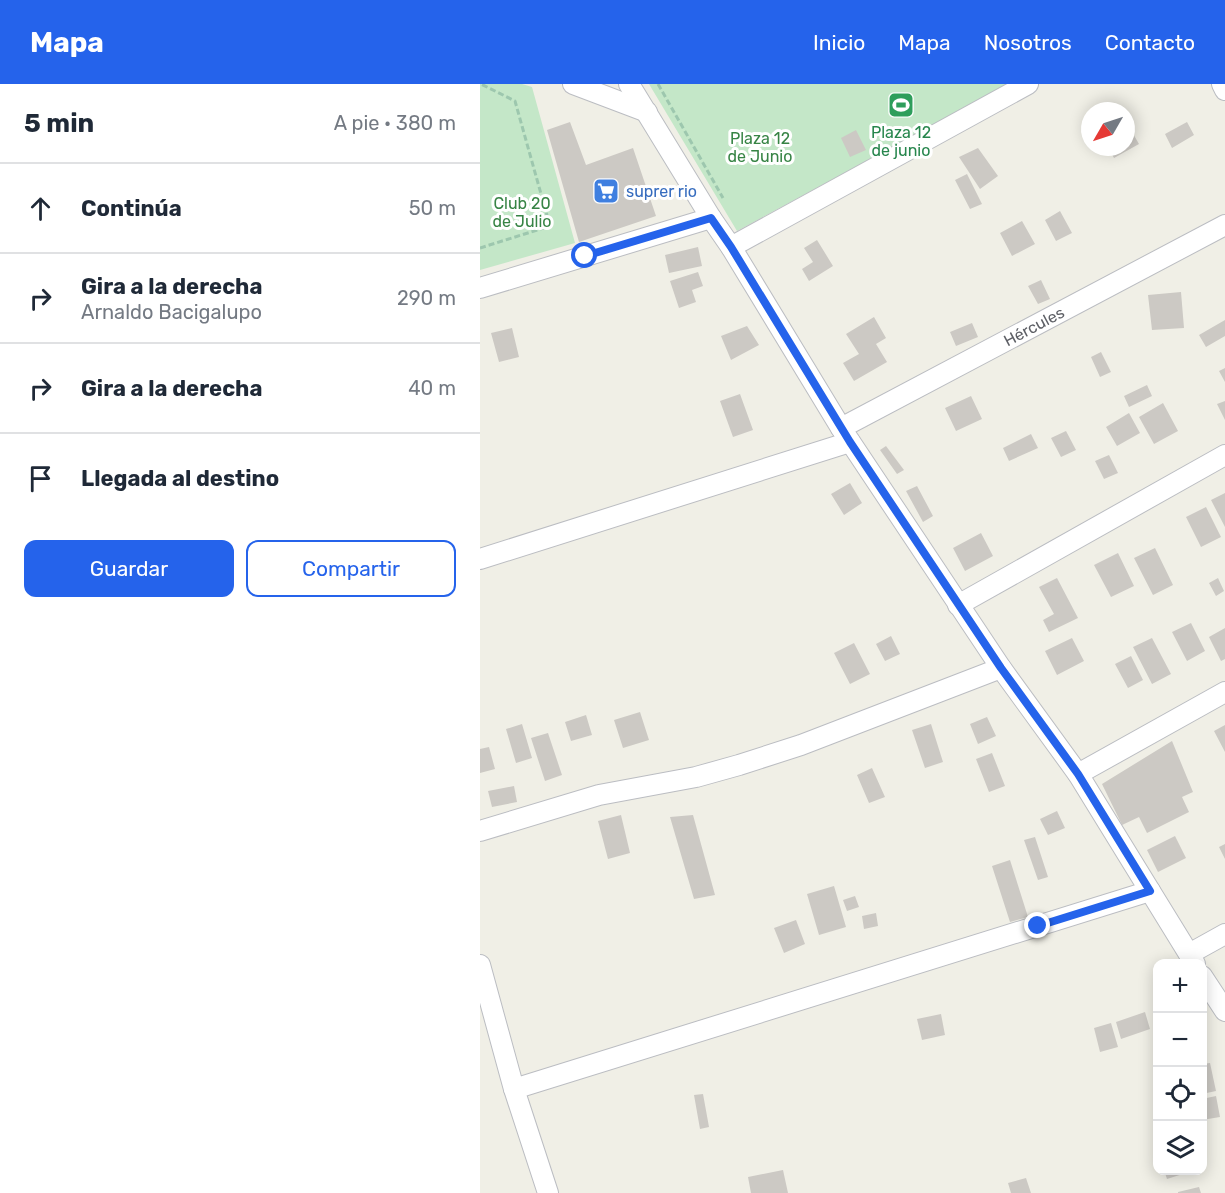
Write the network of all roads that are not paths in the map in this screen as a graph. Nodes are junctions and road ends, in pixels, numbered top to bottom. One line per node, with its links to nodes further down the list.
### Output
1 (573, 84): 6 (street)
2 (629, 84): 6 (street)
3 (1029, 84): 9 (street)
4 (1222, 84): 5 (street)
5 (1225, 90)
6 (647, 112): 7 (street)
7 (711, 218): 9 (street); 10 (street)
8 (1225, 225): 11 (street, Hércules)
9 (731, 247): 11 (street)
10 (480, 288)
11 (846, 435): 13 (street, Hércules); 14 (street)
12 (1225, 455): 14 (street)
13 (480, 559)
14 (958, 605): 15 (street)
15 (1001, 668): 17 (street); 18 (street)
16 (1225, 692): 17 (street)
17 (1078, 774): 19 (street)
18 (480, 831)
19 (1150, 891): 21 (street); 25 (street)
20 (1225, 934): 21 (street)
21 (1192, 959)
22 (480, 965): 25 (street)
23 (1207, 982): 24 (street)
24 (1225, 1011)
25 (514, 1089): 26 (street)
26 (548, 1193)

